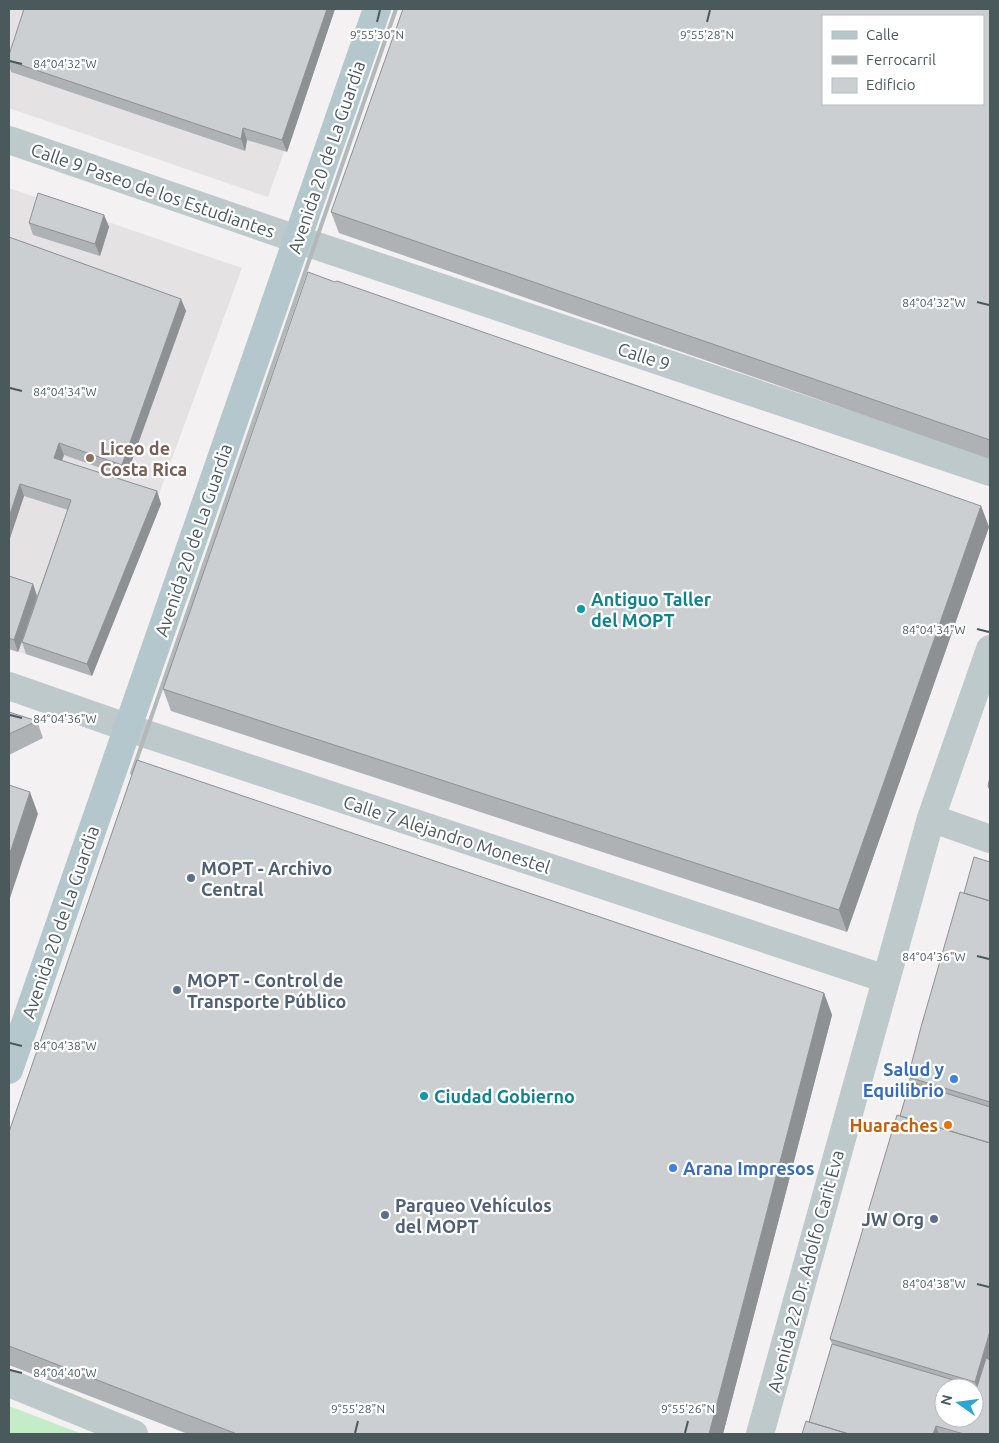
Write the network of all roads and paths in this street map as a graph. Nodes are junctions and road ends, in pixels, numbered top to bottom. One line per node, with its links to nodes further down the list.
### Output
1 (378, 9): 3 (main road, Avenida 20 de La Guardia)
2 (9, 140): 3 (street, Calle 9 Paseo de los Estudiantes)
3 (297, 240): 4 (street, Calle 9); 7 (main road, Avenida 20 de La Guardia)
4 (990, 472)
5 (990, 649): 8 (street, Avenida 22 Dr. Adolfo Carit Eva)
6 (9, 686): 7 (street, Calle 7 Alejandro Monestel)
7 (128, 728): 10 (street, Calle 7 Alejandro Monestel); 11 (main road, Avenida 20 de La Guardia)
8 (931, 818): 9 (street); 10 (street, Avenida 22 Dr. Adolfo Carit Eva)
9 (990, 839)
10 (886, 979): 14 (street, Avenida 22 Dr. Adolfo Carit Eva)
11 (9, 1070)
12 (9, 1383): 13 (street)
13 (134, 1434)
14 (760, 1434)

